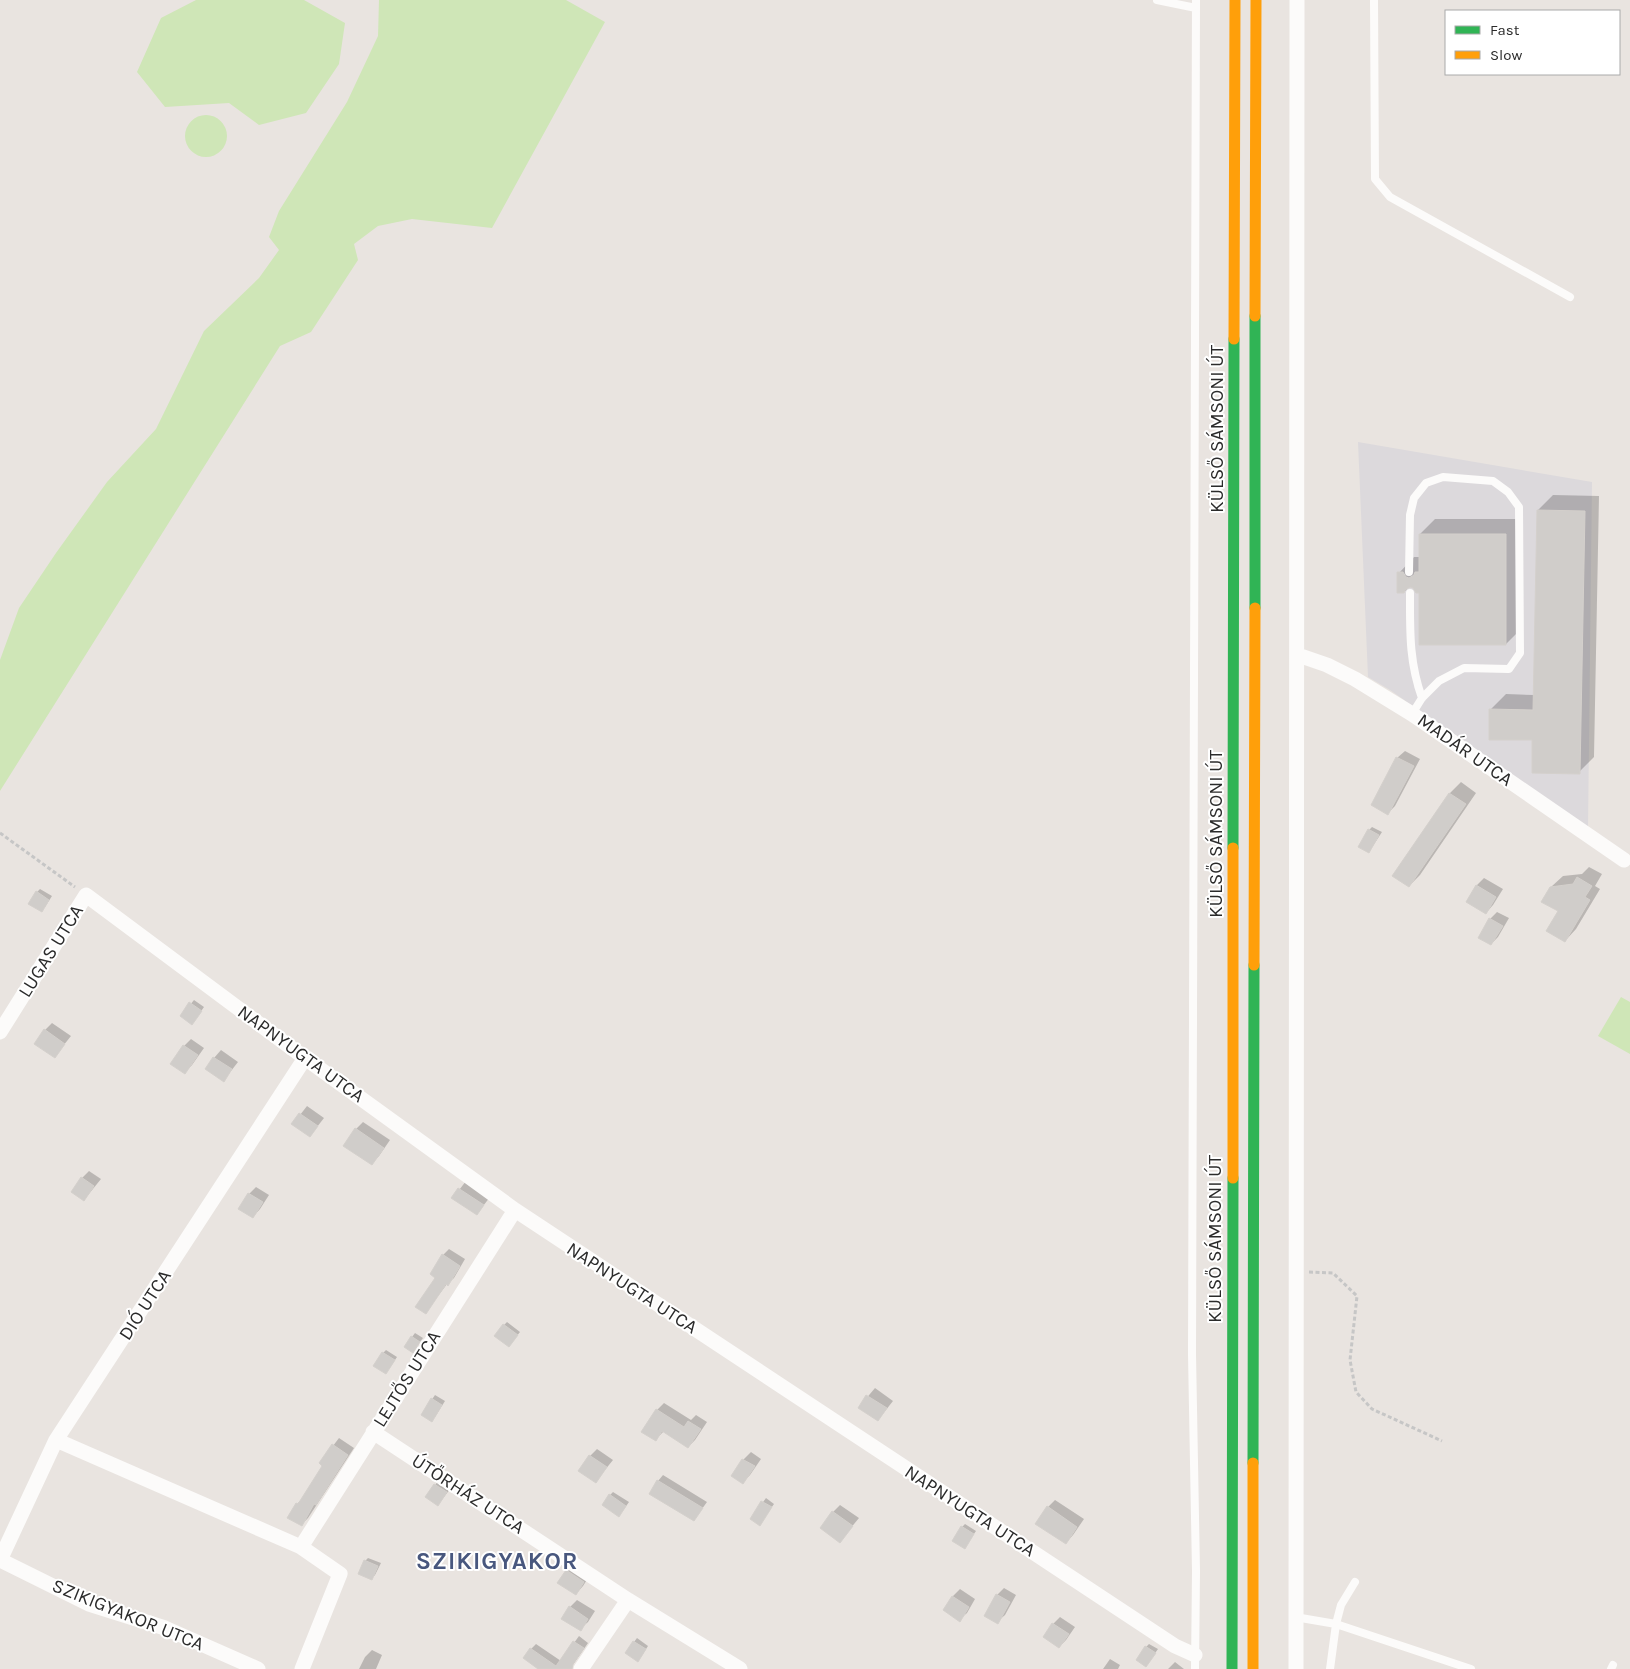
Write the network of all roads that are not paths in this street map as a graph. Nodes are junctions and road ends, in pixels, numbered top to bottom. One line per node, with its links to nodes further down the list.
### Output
1 (1156, 0): 6 (lane)
2 (1235, 0): 31 (main road, KÜLSŐ SÁMSONI ÚT)
3 (1256, 0): 32 (main road, KÜLSŐ SÁMSONI ÚT)
4 (1297, 0): 10 (street)
5 (1374, 0): 7 (lane)
6 (1196, 4): 26 (lane)
7 (1570, 297)
8 (1409, 572): 11 (lane)
9 (1410, 593): 11 (lane)
10 (1298, 655): 12 (street, MADÁR UTCA); 24 (street)
11 (1422, 698): 12 (lane)
12 (1412, 714): 13 (street, MADÁR UTCA)
13 (1624, 860)
14 (86, 895): 15 (street, LUGAS UTCA); 16 (street, NAPNYUGTA UTCA)
15 (0, 1032)
16 (305, 1058): 17 (street, NAPNYUGTA UTCA); 19 (street, DIÓ UTCA)
17 (515, 1210): 18 (street, LEJTŐS UTCA); 26 (street, NAPNYUGTA UTCA)
18 (374, 1432): 20 (street, LEJTŐS UTCA); 23 (street, ÚTŐRHÁZ UTCA)
19 (56, 1440): 20 (street); 21 (street, DIÓ UTCA)
20 (300, 1547): 28 (street)
21 (0, 1560): 27 (street, SZIKIGYAKOR UTCA)
22 (1355, 1582): 25 (lane)
23 (628, 1600): 29 (street); 30 (street, ÚTŐRHÁZ UTCA)
24 (1295, 1617): 25 (lane); 33 (street)
25 (1336, 1624): 34 (lane); 35 (lane)
26 (1195, 1662)
27 (258, 1669)
28 (302, 1669)
29 (581, 1669)
30 (740, 1669)
31 (1232, 1669)
32 (1253, 1669)
33 (1296, 1669)
34 (1330, 1669)
35 (1471, 1669)

